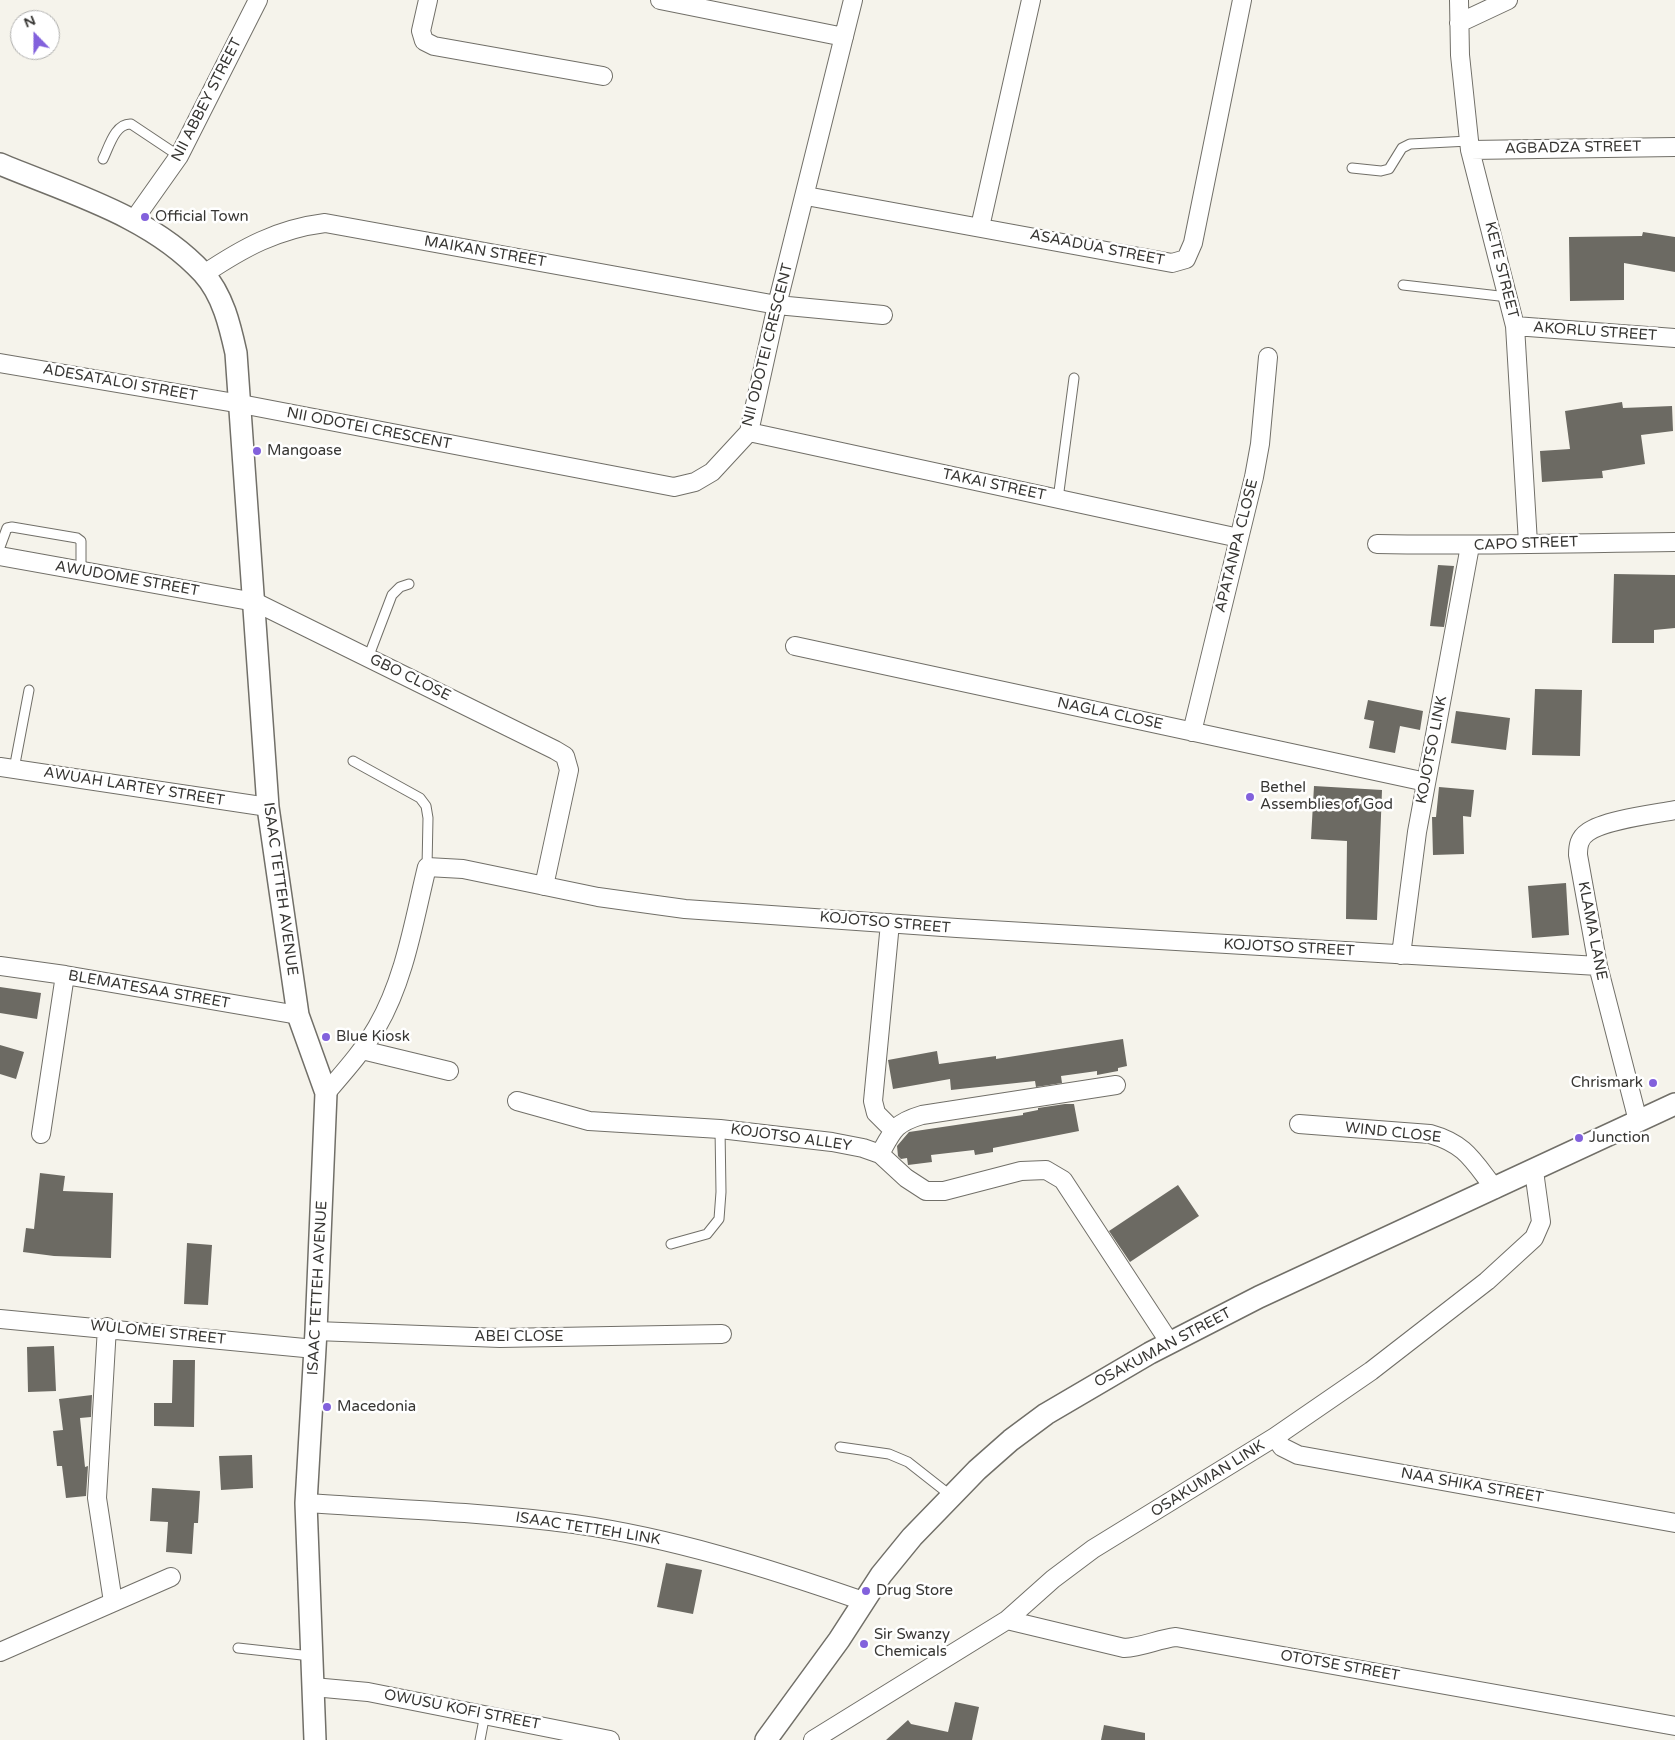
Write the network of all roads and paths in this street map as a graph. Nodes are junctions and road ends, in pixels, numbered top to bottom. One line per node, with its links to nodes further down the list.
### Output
1 (258, 0): 14 (street, NII ABBEY STREET)
2 (428, 0): 11 (street)
3 (660, 0): 10 (street)
4 (853, 0): 10 (street, NII ODOTEI CRESCENT)
5 (1031, 0): 20 (street)
6 (1242, 0): 20 (street, ASAADUA STREET)
7 (1459, 0): 9 (street, KETE STREET)
8 (1508, 0): 9 (street)
9 (1458, 23): 12 (street, KETE STREET)
10 (844, 36): 18 (street, NII ODOTEI CRESCENT)
11 (603, 76)
12 (1470, 145): 13 (street, AGBADZA STREET); 17 (lane); 23 (street, KETE STREET)
13 (1675, 147)
14 (179, 156): 15 (lane); 19 (street, NII ABBEY STREET)
15 (103, 159)
16 (0, 164): 19 (street, ISAAC TETTEH AVENUE)
17 (1352, 168)
18 (806, 196): 20 (street, ASAADUA STREET); 24 (street, NII ODOTEI CRESCENT)
19 (134, 220): 21 (street, ISAAC TETTEH AVENUE)
20 (980, 227)
21 (204, 274): 24 (street, MAIKAN STREET); 31 (street, ISAAC TETTEH AVENUE)
22 (1403, 285): 23 (lane)
23 (1508, 297): 26 (street, KETE STREET)
24 (777, 305): 25 (street, MAIKAN STREET); 32 (street, NII ODOTEI CRESCENT)
25 (883, 315)
26 (1515, 326): 27 (street, AKORLU STREET); 36 (street, KETE STREET)
27 (1675, 338)
28 (1268, 357): 34 (street, APATANPA CLOSE)
29 (0, 363): 31 (street, ADESATALOI STREET)
30 (1074, 378): 33 (lane)
31 (241, 404): 32 (street, NII ODOTEI CRESCENT); 43 (street, ISAAC TETTEH AVENUE)
32 (749, 432): 33 (street, TAKAI STREET)
33 (1058, 498): 34 (street, TAKAI STREET)
34 (1239, 538): 47 (street, APATANPA CLOSE)
35 (1675, 542): 36 (street, CAPO STREET)
36 (1528, 543): 38 (street, CAPO STREET)
37 (1377, 544): 38 (street, CAPO STREET)
38 (1470, 546): 50 (street, KOJOTSO LINK)
39 (0, 547): 41 (lane)
40 (0, 556): 41 (street, AWUDOME STREET)
41 (81, 571): 43 (street, AWUDOME STREET)
42 (409, 584): 45 (lane)
43 (255, 602): 45 (street, GBO CLOSE); 51 (street, ISAAC TETTEH AVENUE)
44 (795, 646): 47 (street, NAGLA CLOSE)
45 (368, 658): 54 (street, GBO CLOSE)
46 (29, 690): 49 (lane)
47 (1192, 732): 50 (street, NAGLA CLOSE)
48 (353, 761): 53 (lane)
49 (7, 768): 51 (street, AWUAH LARTEY STREET)
50 (1426, 782): 56 (street, KOJOTSO LINK)
51 (268, 807): 60 (street, ISAAC TETTEH AVENUE)
52 (1675, 810): 58 (street, KLAMA LANE)
53 (427, 867): 54 (street, KOJOTSO STREET); 61 (street)
54 (544, 886): 55 (street, KOJOTSO STREET)
55 (890, 923): 56 (street, KOJOTSO STREET); 70 (street)
56 (1401, 955): 58 (street, KOJOTSO STREET)
57 (0, 966): 59 (street, BLEMATESAA STREET)
58 (1598, 966): 67 (street, KLAMA LANE)
59 (65, 975): 60 (street, BLEMATESAA STREET); 71 (street)
60 (298, 1016): 64 (street, ISAAC TETTEH AVENUE)
61 (362, 1050): 62 (street); 64 (street)
62 (449, 1071)
63 (1116, 1085): 70 (street)
64 (326, 1093): 79 (street, ISAAC TETTEH AVENUE)
65 (517, 1101): 69 (street, KOJOTSO ALLEY)
66 (1675, 1104): 67 (street, OSAKUMAN STREET)
67 (1638, 1120): 73 (street, OSAKUMAN STREET)
68 (1299, 1124): 74 (street, WIND CLOSE)
69 (720, 1129): 72 (street, KOJOTSO ALLEY); 75 (lane)
70 (893, 1130): 72 (street)
71 (40, 1134)
72 (880, 1154): 80 (street, KOJOTSO ALLEY)
73 (1534, 1171): 74 (street, OSAKUMAN STREET); 81 (street, OSAKUMAN LINK)
74 (1494, 1189): 80 (street, OSAKUMAN STREET)
75 (671, 1244)
76 (0, 1319): 77 (street, WULOMEI STREET)
77 (107, 1327): 79 (street, WULOMEI STREET); 88 (street)
78 (722, 1334): 79 (street, ABEI CLOSE)
79 (316, 1340): 84 (street, ISAAC TETTEH AVENUE)
80 (1170, 1343): 83 (street, OSAKUMAN STREET)
81 (1275, 1438): 85 (street, NAA SHIKA STREET); 89 (street, OSAKUMAN LINK)
82 (840, 1447): 83 (lane)
83 (950, 1496): 87 (street, OSAKUMAN STREET)
84 (306, 1503): 87 (street, ISAAC TETTEH LINK); 92 (street, ISAAC TETTEH AVENUE)
85 (1675, 1523)
86 (171, 1577): 88 (street)
87 (863, 1601): 99 (street, OSAKUMAN STREET)
88 (113, 1602): 91 (street)
89 (1007, 1620): 95 (street, OTOTSE STREET); 100 (street, OSAKUMAN LINK)
90 (238, 1648): 92 (lane)
91 (0, 1652)
92 (312, 1656): 93 (street, ISAAC TETTEH AVENUE)
93 (313, 1687): 94 (street, OWUSU KOFI STREET); 96 (street, ISAAC TETTEH AVENUE)
94 (485, 1714): 97 (lane); 98 (street, OWUSU KOFI STREET)
95 (1675, 1726)
96 (315, 1740)
97 (480, 1740)
98 (610, 1740)
99 (766, 1740)
100 (813, 1740)

